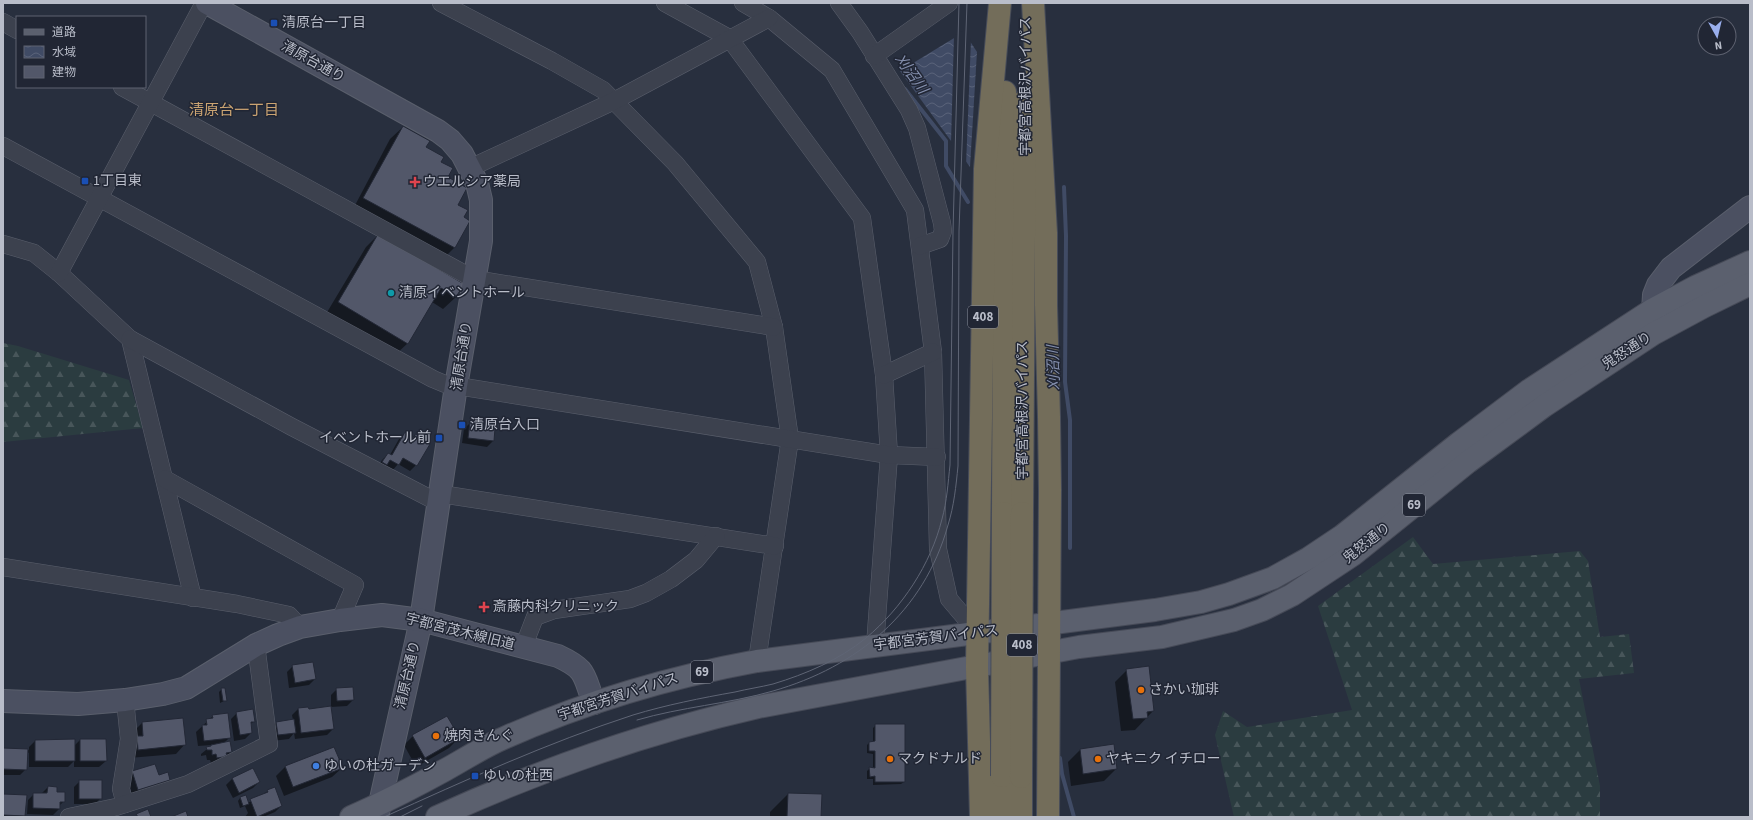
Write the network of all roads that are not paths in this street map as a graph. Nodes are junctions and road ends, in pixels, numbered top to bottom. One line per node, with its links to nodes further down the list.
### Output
1 (204, 3): 19 (street)
2 (208, 3): 21 (street, 清原台通り)
3 (441, 3): 18 (street)
4 (665, 3): 15 (street)
5 (743, 3): 12 (street)
6 (839, 3): 16 (street)
7 (950, 3): 16 (street)
8 (1000, 3): 51 (highway, 408)
9 (1005, 3): 42 (highway, 宇都宮高根沢バイパス / 408)
10 (1026, 3): 42 (highway, 宇都宮高根沢バイパス / 408)
11 (1033, 3): 49 (highway, 408)
12 (769, 18): 15 (street); 25 (street)
13 (3, 22): 14 (street)
14 (16, 29)
15 (729, 38): 18 (street); 35 (street)
16 (879, 53): 25 (street)
17 (124, 88): 19 (street)
18 (614, 101): 21 (street); 31 (street)
19 (150, 102): 22 (street); 28 (street)
20 (3, 146): 22 (street)
21 (470, 168): 28 (street, 清原台通り)
22 (99, 199): 27 (street); 36 (street)
23 (1750, 207): 30 (street)
24 (3, 244): 27 (street)
25 (920, 246): 34 (street)
26 (1750, 262): 30 (main road, 鬼怒通り / 69)
27 (59, 273): 33 (street)
28 (474, 279): 31 (street); 36 (street, 清原台通り)
29 (1750, 284): 32 (main road, 鬼怒通り / 69)
30 (1652, 310): 32 (street); 49 (main road, 鬼怒通り / 69)
31 (774, 327): 37 (street)
32 (1653, 334): 55 (main road, 鬼怒通り / 69)
33 (130, 339): 40 (street); 41 (street)
34 (933, 352): 35 (street); 39 (street)
35 (884, 375): 38 (street)
36 (456, 386): 37 (street); 41 (street, 清原台通り)
37 (790, 439): 38 (street); 44 (street)
38 (889, 455): 39 (street); 53 (street)
39 (937, 457): 51 (street)
40 (165, 479): 46 (street); 47 (street)
41 (440, 499): 43 (street); 48 (street, 清原台通り)
42 (1013, 513): 61 (highway, 宇都宮高根沢バイパス / 408, bridge)
43 (716, 536): 44 (street); 54 (street)
44 (775, 546): 56 (street)
45 (3, 567): 46 (street)
46 (193, 598): 50 (street)
47 (340, 620): 48 (street, 宇都宮茂木線旧道); 50 (street, 宇都宮茂木線旧道)
48 (421, 620): 54 (street, 宇都宮茂木線旧道); 63 (street, 清原台通り)
49 (1049, 624): 51 (main road, 宇都宮芳賀バイパス / 69); 55 (highway, 408)
50 (300, 628): 52 (street, 宇都宮茂木線旧道)
51 (977, 632): 53 (main road, 宇都宮芳賀バイパス / 69); 57 (highway, 408)
52 (256, 645): 58 (street, 宇都宮茂木線旧道); 62 (street)
53 (875, 646): 56 (main road, 宇都宮芳賀バイパス / 69)
54 (523, 648): 60 (street, 宇都宮茂木線旧道)
55 (1049, 653): 57 (main road, 鬼怒通り / 69); 70 (highway, 408)
56 (757, 661): 60 (main road, 宇都宮芳賀バイパス / 69)
57 (977, 667): 66 (main road, 69); 67 (highway, 408)
58 (125, 700): 59 (street, 宇都宮茂木線旧道); 62 (street)
59 (3, 701)
60 (594, 703): 63 (main road, 宇都宮芳賀バイパス / 69)
61 (1012, 776): 68 (highway, 宇都宮高根沢バイパス / 408); 69 (highway, 宇都宮高根沢バイパス / 408)
62 (125, 804): 64 (street)
63 (378, 811): 65 (main road, 宇都宮芳賀バイパス / 69)
64 (69, 817)
65 (350, 817)
66 (437, 817)
67 (981, 817)
68 (1002, 817)
69 (1021, 817)
70 (1048, 817)

